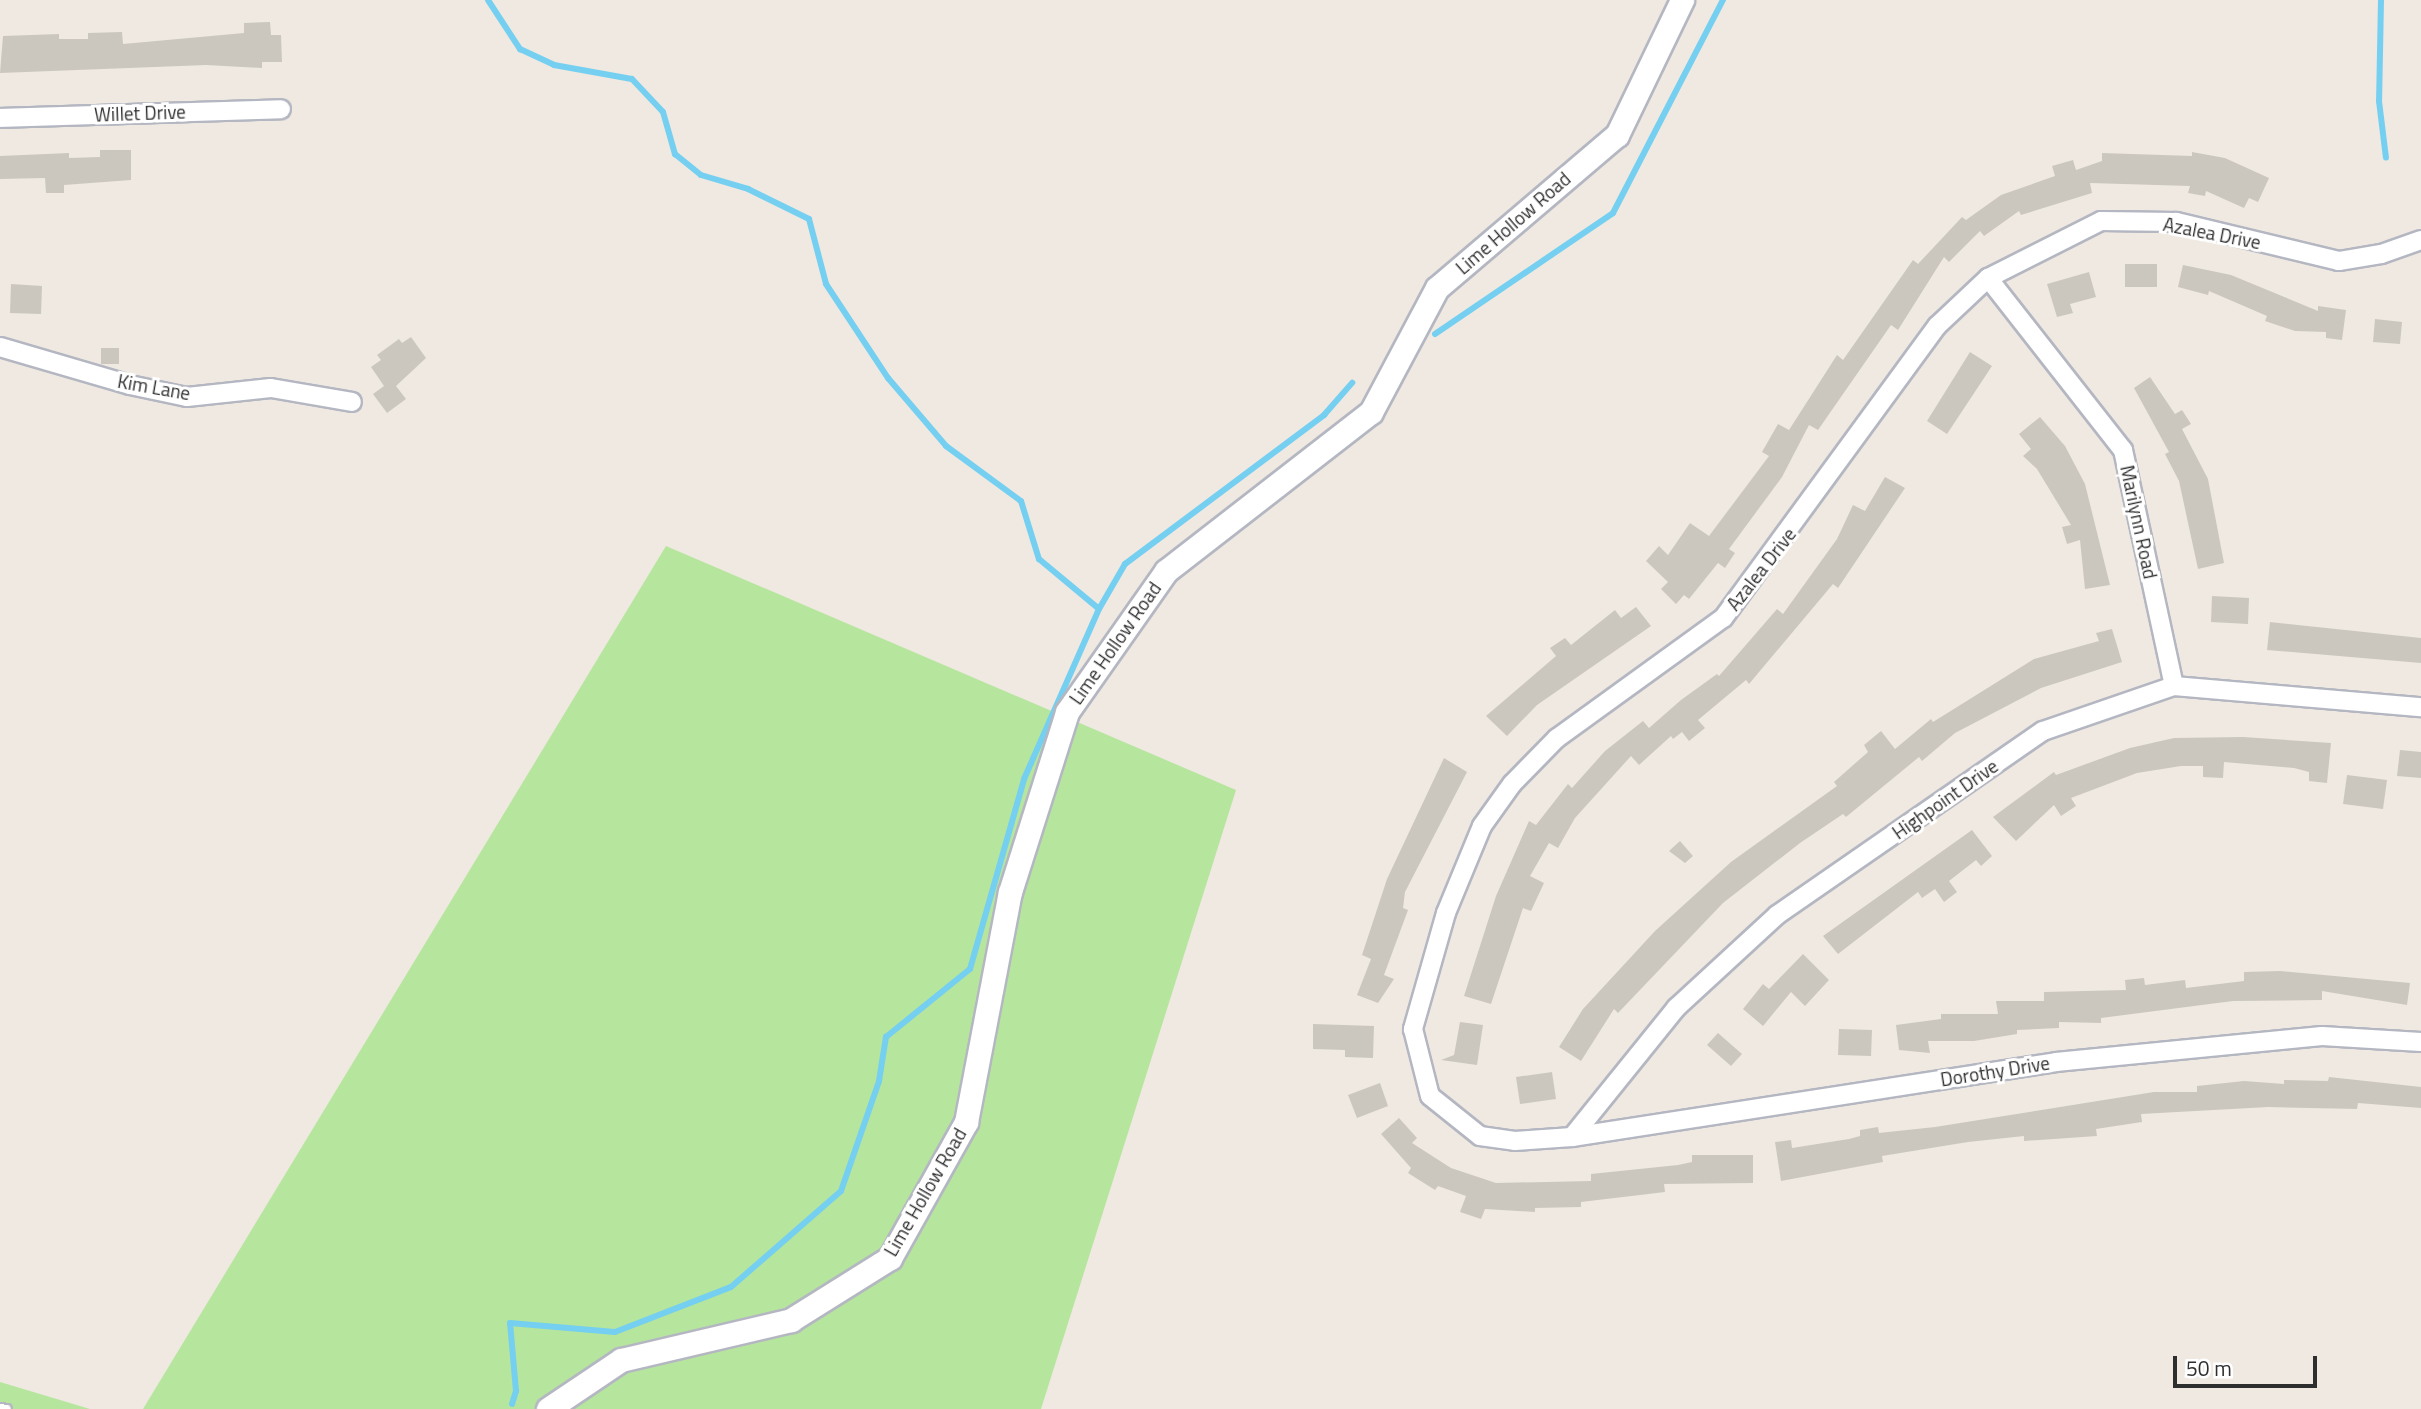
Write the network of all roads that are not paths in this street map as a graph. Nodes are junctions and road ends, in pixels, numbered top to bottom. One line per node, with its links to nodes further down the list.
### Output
1 (1682, 0): 14 (street, Lime Hollow Road)
2 (281, 108): 3 (street, Willet Drive)
3 (0, 118)
4 (2421, 240): 5 (street, Azalea Drive)
5 (1988, 278): 8 (street, Marilynn Road); 11 (street, Azalea Drive)
6 (0, 347): 7 (street, Kim Lane)
7 (352, 402)
8 (2174, 685): 9 (street, Highpoint Drive); 11 (street, Highpoint Drive)
9 (2421, 707)
10 (2421, 1042): 11 (street, Dorothy Drive)
11 (1572, 1137)
12 (0, 1408): 13 (lane)
13 (6, 1409)
14 (548, 1409)

